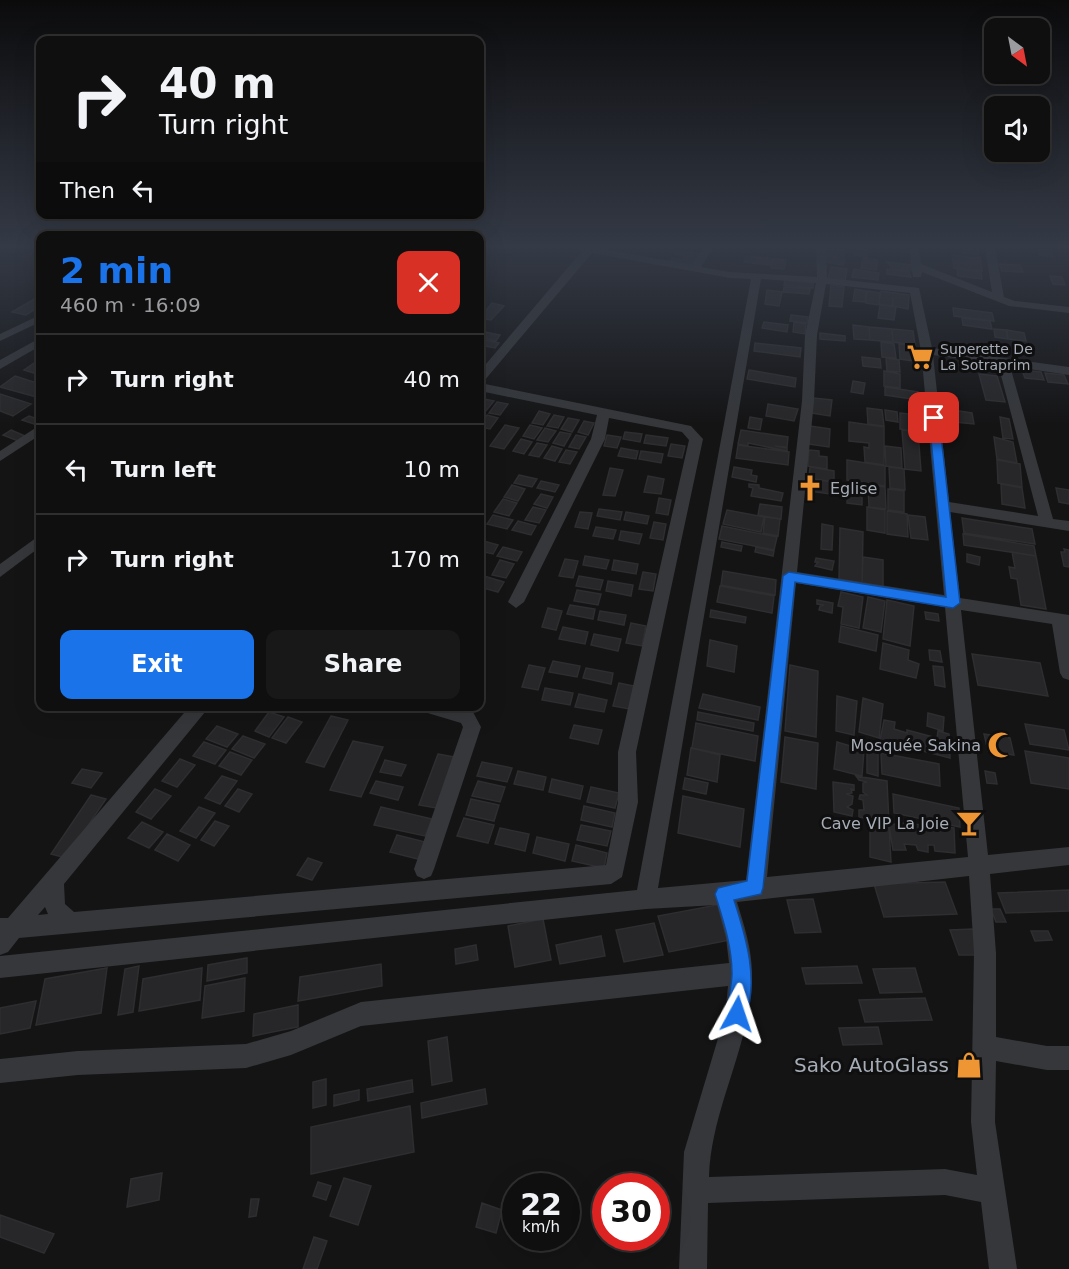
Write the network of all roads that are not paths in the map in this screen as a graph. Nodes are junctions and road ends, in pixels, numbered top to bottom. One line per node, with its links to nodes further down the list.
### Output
1 (541, 306): 16 (street)
2 (751, 306): 39 (street)
3 (817, 306): 26 (street)
4 (918, 306): 12 (street)
5 (1025, 306): 6 (street)
6 (1069, 310)
7 (36, 320): 9 (street)
8 (0, 322): 9 (street)
9 (21, 328): 10 (street)
10 (0, 338)
11 (36, 342): 14 (street)
12 (927, 351): 13 (street); 21 (street)
13 (1003, 363): 15 (street); 22 (street)
14 (0, 365)
15 (1069, 371)
16 (484, 373)
17 (484, 388): 18 (street)
18 (604, 413): 27 (street); 40 (street)
19 (36, 432): 20 (street)
20 (0, 457)
21 (943, 506): 22 (street); 28 (street)
22 (1047, 523): 23 (street)
23 (1069, 526)
24 (36, 543): 25 (street)
25 (0, 572)
26 (789, 576): 28 (street); 37 (street)
27 (516, 602)
28 (953, 603): 29 (street); 34 (street)
29 (1064, 620): 30 (street)
30 (1069, 673)
31 (197, 711): 36 (street)
32 (456, 711): 35 (street)
33 (1069, 856): 34 (street)
34 (979, 865): 37 (street); 45 (street)
35 (424, 869)
36 (54, 878): 40 (street); 41 (street)
37 (755, 888): 38 (street)
38 (724, 894): 39 (street); 44 (street)
39 (646, 899): 43 (street)
40 (75, 923): 41 (street)
41 (7, 928): 42 (street)
42 (0, 944)
43 (0, 967)
44 (741, 973): 47 (street); 48 (street)
45 (983, 1047): 46 (street); 49 (street)
46 (1069, 1058)
47 (0, 1071)
48 (695, 1190): 49 (street); 50 (street)
49 (993, 1191): 51 (street)
50 (693, 1269)
51 (1003, 1269)

